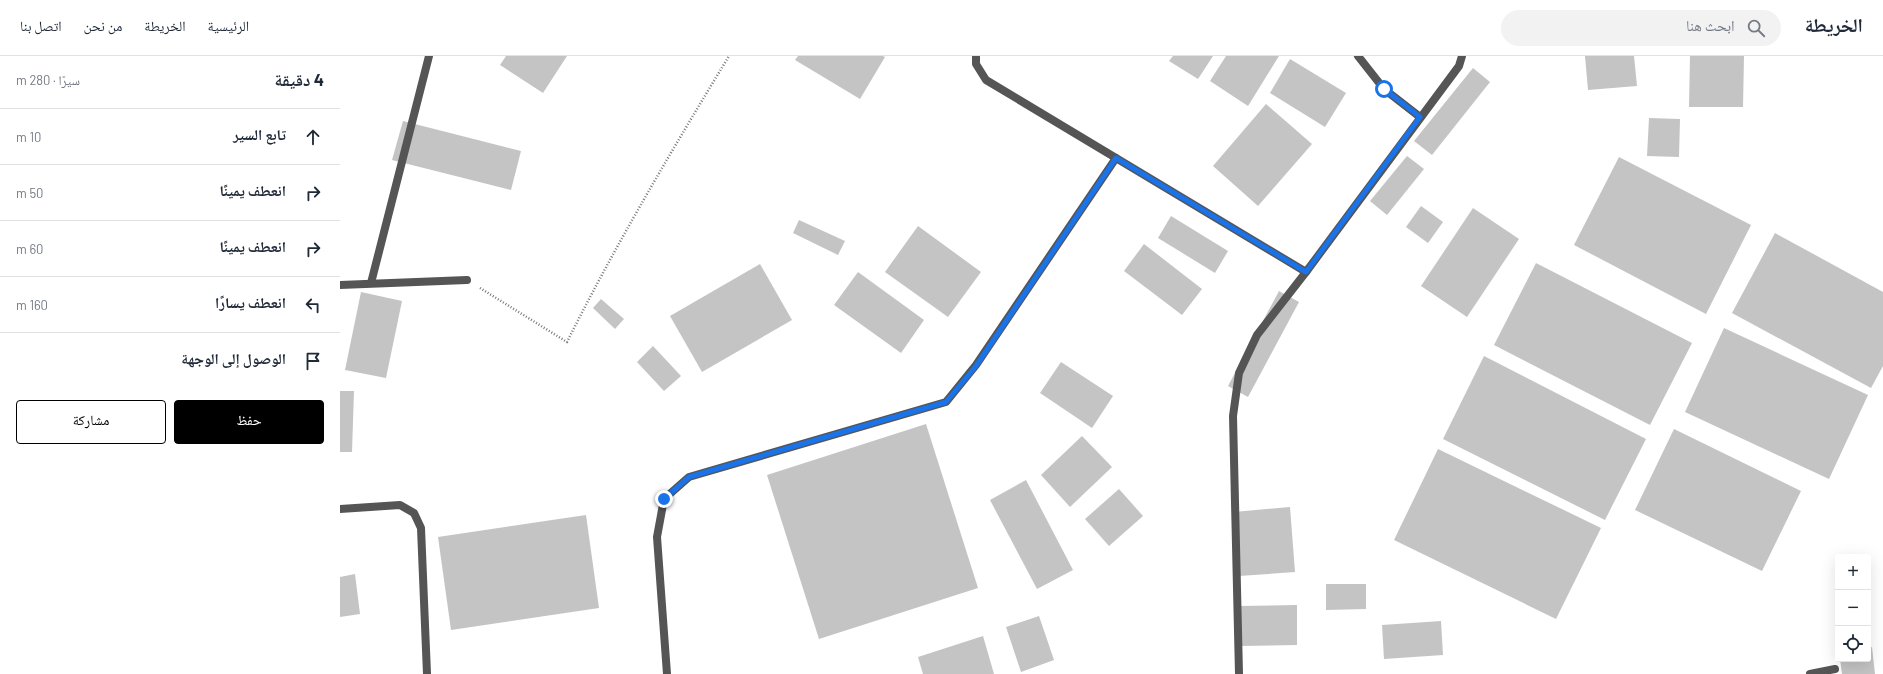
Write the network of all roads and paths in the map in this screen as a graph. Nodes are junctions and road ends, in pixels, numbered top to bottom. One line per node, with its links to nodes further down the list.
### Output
1 (429, 56): 10 (street)
2 (729, 56): 9 (path)
3 (976, 56): 7 (street)
4 (1358, 56): 6 (street)
5 (1462, 56): 6 (street)
6 (1420, 117): 8 (street)
7 (1116, 158): 8 (street); 15 (street)
8 (1306, 272): 16 (street)
9 (468, 280): 10 (street)
10 (371, 283): 11 (street)
11 (340, 285)
12 (340, 509): 14 (street)
13 (1835, 669): 17 (street)
14 (427, 674)
15 (667, 674)
16 (1239, 674)
17 (1810, 674)

